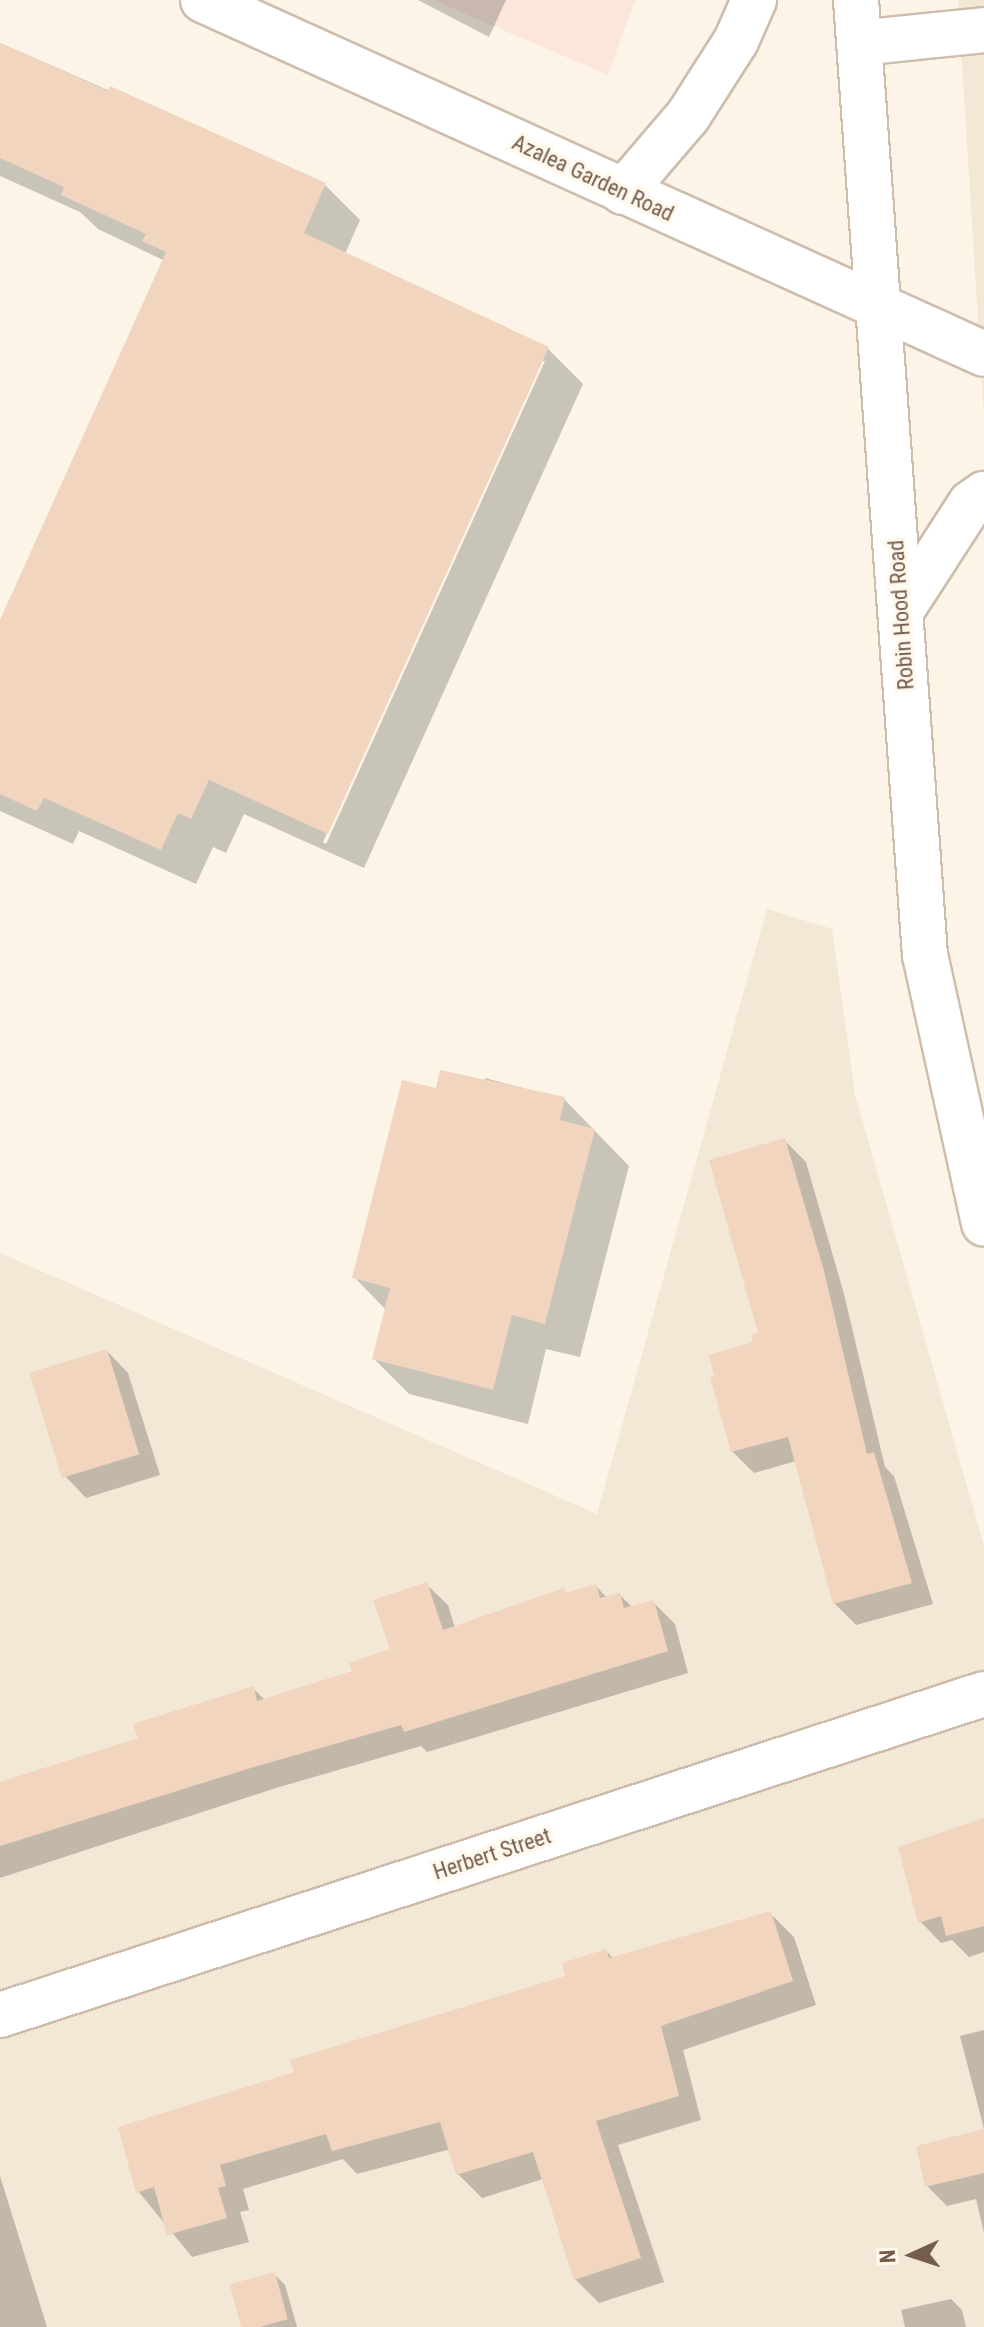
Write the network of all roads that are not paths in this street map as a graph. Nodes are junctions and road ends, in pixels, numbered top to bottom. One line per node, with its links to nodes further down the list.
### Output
1 (203, 0): 6 (street, Azalea Garden Road)
2 (754, 0): 6 (street)
3 (856, 0): 5 (street, Robin Hood Road)
4 (984, 30): 5 (street)
5 (859, 43): 7 (street, Robin Hood Road)
6 (623, 192): 7 (street, Azalea Garden Road)
7 (880, 307): 8 (street, Azalea Garden Road); 10 (street, Robin Hood Road)
8 (984, 354)
9 (984, 494): 10 (street)
10 (903, 608): 11 (street, Robin Hood Road)
11 (984, 1224)
12 (984, 1694): 13 (street, Herbert Street)
13 (0, 2015)

